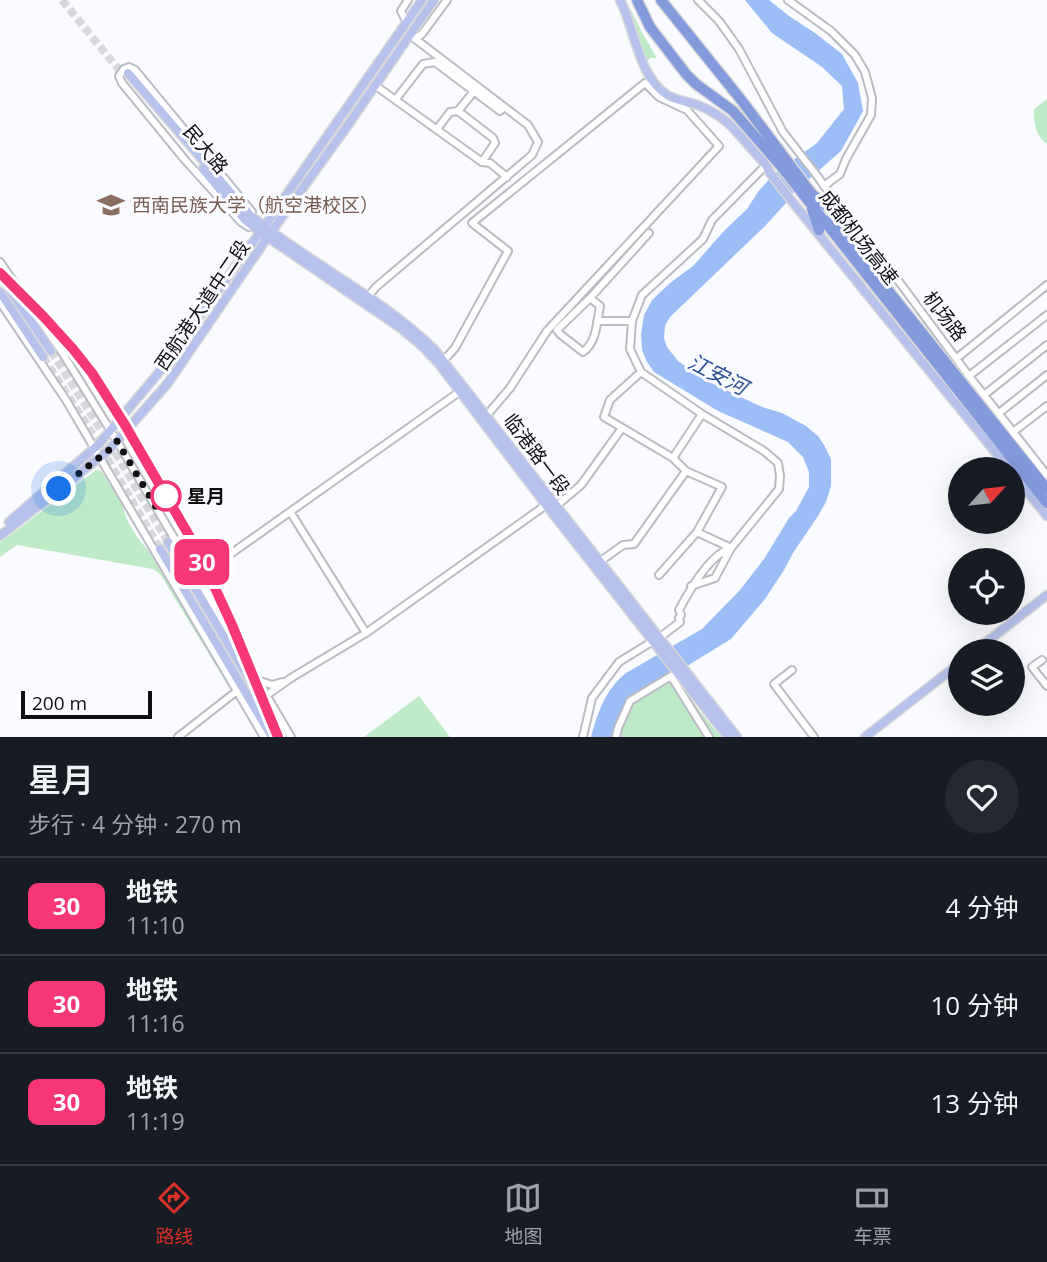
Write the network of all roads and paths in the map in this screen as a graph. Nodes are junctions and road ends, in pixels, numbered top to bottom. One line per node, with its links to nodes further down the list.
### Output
1 (408, 0): 10 (street)
2 (422, 0): 10 (main road)
3 (434, 0): 11 (main road, 西航港大道中二段)
4 (447, 0): 11 (street)
5 (620, 0): 20 (main road)
6 (635, 0): 19 (highway, 成都机场高速)
7 (661, 0): 19 (highway, 成都机场高速)
8 (698, 0): 22 (street, 机场路)
9 (788, 0): 22 (street)
10 (407, 23): 26 (main road)
11 (413, 37): 13 (main road, 西航港大道中二段); 14 (street)
12 (126, 74): 26 (main road, 民大路)
13 (376, 86): 15 (street); 26 (main road, 西航港大道中二段)
14 (476, 89): 15 (street); 16 (street); 21 (street)
15 (396, 99): 17 (street)
16 (458, 111): 17 (street); 18 (street)
17 (437, 129): 18 (street)
18 (482, 162): 21 (street)
19 (784, 163): 23 (highway, 成都机场高速)
20 (768, 169): 24 (main road); 39 (street)
21 (507, 177): 35 (street)
22 (824, 186): 28 (street, 机场路)
23 (806, 193): 25 (highway); 28 (highway); 41 (highway, 成都机场高速)
24 (804, 216): 25 (main road); 30 (main road)
25 (819, 230): 30 (main road)
26 (266, 232): 26 (street); 35 (main road, 临港路一段); 54 (main road); 56 (main road, 西航港大道中二段)
27 (649, 233): 34 (street)
28 (867, 246): 42 (street, 机场路)
29 (0, 262): 54 (street)
30 (847, 270): 60 (main road)
31 (0, 275): 33 (main road)
32 (1047, 285): 42 (street)
33 (0, 292)
34 (590, 298): 38 (street); 38 (street)
35 (367, 300): 43 (main road, 临港路一段); 47 (main road, 临港路一段)
36 (0, 302): 57 (street)
37 (1047, 315): 46 (street)
38 (597, 321): 39 (street)
39 (632, 321): 44 (street)
40 (1047, 345): 48 (street)
41 (928, 346): 63 (highway, 成都机场高速); 65 (highway, 成都机场高速)
42 (957, 358): 46 (street, 机场路)
43 (444, 360): 47 (main road, 临港路一段); 52 (street)
44 (641, 372): 51 (street); 53 (street)
45 (1047, 375): 50 (street)
46 (970, 376): 48 (street, 机场路)
47 (462, 390): 52 (main road, 临港路一段); 66 (main road, 临港路一段); 67 (street)
48 (984, 395): 50 (street, 机场路)
49 (1047, 406): 55 (street)
50 (999, 413): 55 (street, 机场路)
51 (702, 414): 59 (street); 73 (street)
52 (487, 415): 66 (main road, 临港路一段)
53 (622, 428): 59 (street); 66 (street)
54 (110, 430): 56 (street); 57 (main road)
55 (1013, 432): 62 (street, 机场路)
56 (117, 441): 58 (main road, 西航港大道中二段); 77 (street)
57 (94, 448): 58 (street); 69 (main road)
58 (100, 457): 71 (main road, 西航港大道中二段); 90 (street)
59 (673, 457): 61 (street)
60 (999, 457)
61 (686, 471): 70 (street); 75 (street)
62 (1047, 475)
63 (1047, 489)
64 (1026, 490): 68 (main road)
65 (1047, 503)
66 (551, 507): 75 (main road, 临港路一段); 80 (street)
67 (290, 513): 77 (street); 80 (street)
68 (1047, 516)
69 (0, 530)
70 (697, 532): 73 (street); 76 (street)
71 (0, 536)
72 (168, 542): 95 (main road)
73 (730, 548): 78 (street); 78 (street)
74 (160, 549): 94 (main road)
75 (597, 564): 82 (main road, 临港路一段)
76 (659, 575)
77 (198, 577): 88 (street)
78 (691, 586): 82 (street)
79 (1047, 595): 81 (main road)
80 (366, 633): 87 (street)
81 (990, 639)
82 (656, 640): 86 (main road, 临港路一段); 97 (street)
83 (1042, 660): 89 (street)
84 (792, 670): 102 (street)
85 (948, 672): 103 (main road)
86 (682, 673): 100 (main road, 临港路一段); 101 (main road, 临港路一段)
87 (291, 678): 88 (street); 91 (street)
88 (258, 681): 91 (street)
89 (1047, 686)
90 (237, 691): 92 (street); 93 (street)
91 (267, 695): 96 (street)
92 (178, 737)
93 (264, 737)
94 (272, 737)
95 (283, 737)
96 (291, 737)
97 (583, 737)
98 (616, 737): 99 (street)
99 (709, 737)
100 (728, 737)
101 (737, 737)
102 (814, 737)
103 (865, 737)

